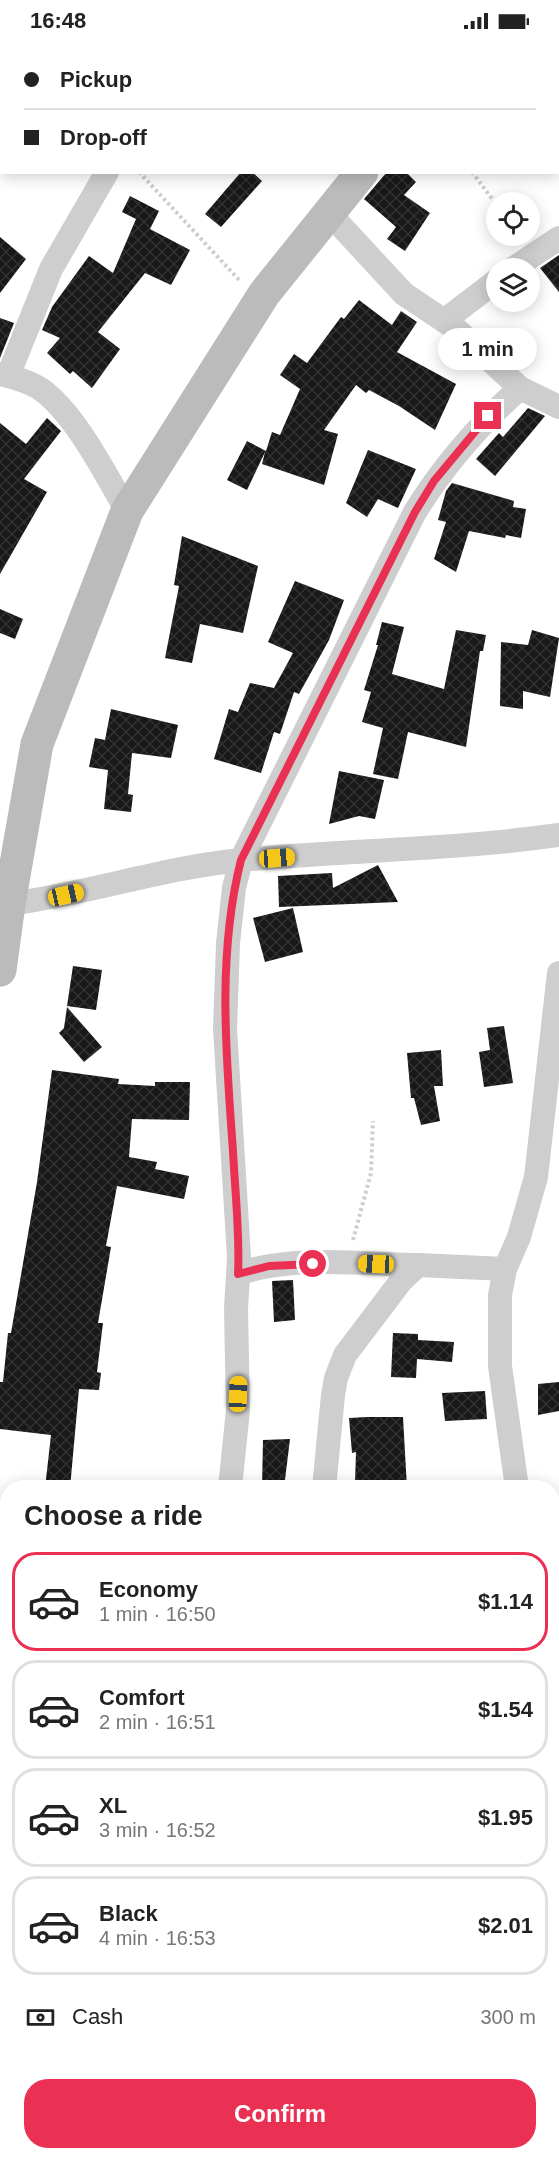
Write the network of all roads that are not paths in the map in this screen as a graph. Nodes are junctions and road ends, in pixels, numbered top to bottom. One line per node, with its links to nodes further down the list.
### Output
1 (106, 174): 8 (street)
2 (360, 174): 3 (main road)
3 (329, 213): 7 (street); 11 (main road)
4 (559, 238): 5 (street)
5 (529, 258)
6 (486, 289): 7 (street)
7 (445, 320): 9 (street)
8 (4, 375): 11 (street)
9 (520, 388): 10 (street); 15 (street)
10 (559, 407)
11 (127, 512): 12 (main road)
12 (37, 744): 13 (main road); 16 (main road)
13 (0, 817)
14 (559, 835): 15 (street)
15 (241, 860): 16 (street); 21 (street)
16 (9, 904): 17 (main road)
17 (0, 970)
18 (559, 973): 20 (street)
19 (418, 1265): 20 (street); 21 (street); 23 (street)
20 (505, 1269): 24 (street)
21 (238, 1274): 22 (street)
22 (231, 1480)
23 (325, 1480)
24 (516, 1480)

